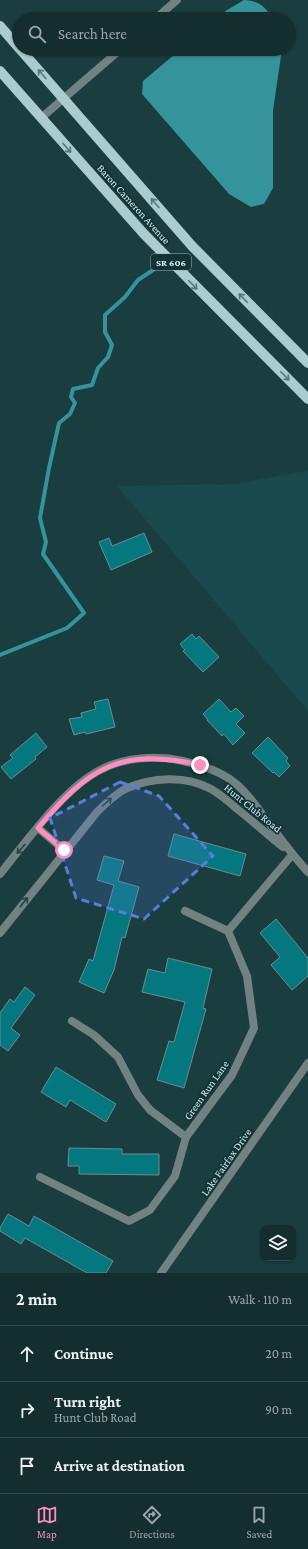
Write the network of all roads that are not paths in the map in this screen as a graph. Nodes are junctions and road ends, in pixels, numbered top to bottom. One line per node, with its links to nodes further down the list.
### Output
1 (177, 0): 2 (street)
2 (163, 12)
3 (0, 26): 4 (main road, Baron Cameron Avenue / SR 606)
4 (12, 39)
5 (27, 56): 8 (main road, Baron Cameron Avenue / SR 606, one-way to 5)
6 (113, 56): 8 (street)
7 (0, 71): 9 (main road, Baron Cameron Avenue / SR 606)
8 (64, 99): 9 (street); 10 (main road, Baron Cameron Avenue / SR 606, one-way to 8)
9 (41, 118): 11 (main road, Baron Cameron Avenue / SR 606, one-way to 11)
10 (308, 363)
11 (308, 399)
12 (38, 828): 13 (street); 14 (street, Hunt Club Road); 16 (street, Hunt Club Road, one-way to 16)
13 (64, 850): 14 (street, Hunt Club Road, one-way to 14); 19 (street, Hunt Club Road, one-way to 13)
14 (292, 855): 15 (street, Hunt Club Road); 18 (street)
15 (308, 872)
16 (0, 874)
17 (184, 911): 18 (street)
18 (228, 931): 22 (street, Green Run Lane)
19 (0, 933)
20 (72, 1021): 22 (street)
21 (308, 1062): 24 (street, Lake Fairfax Drive)
22 (186, 1137): 23 (street, Green Run Lane)
23 (40, 1177)
24 (161, 1273)

